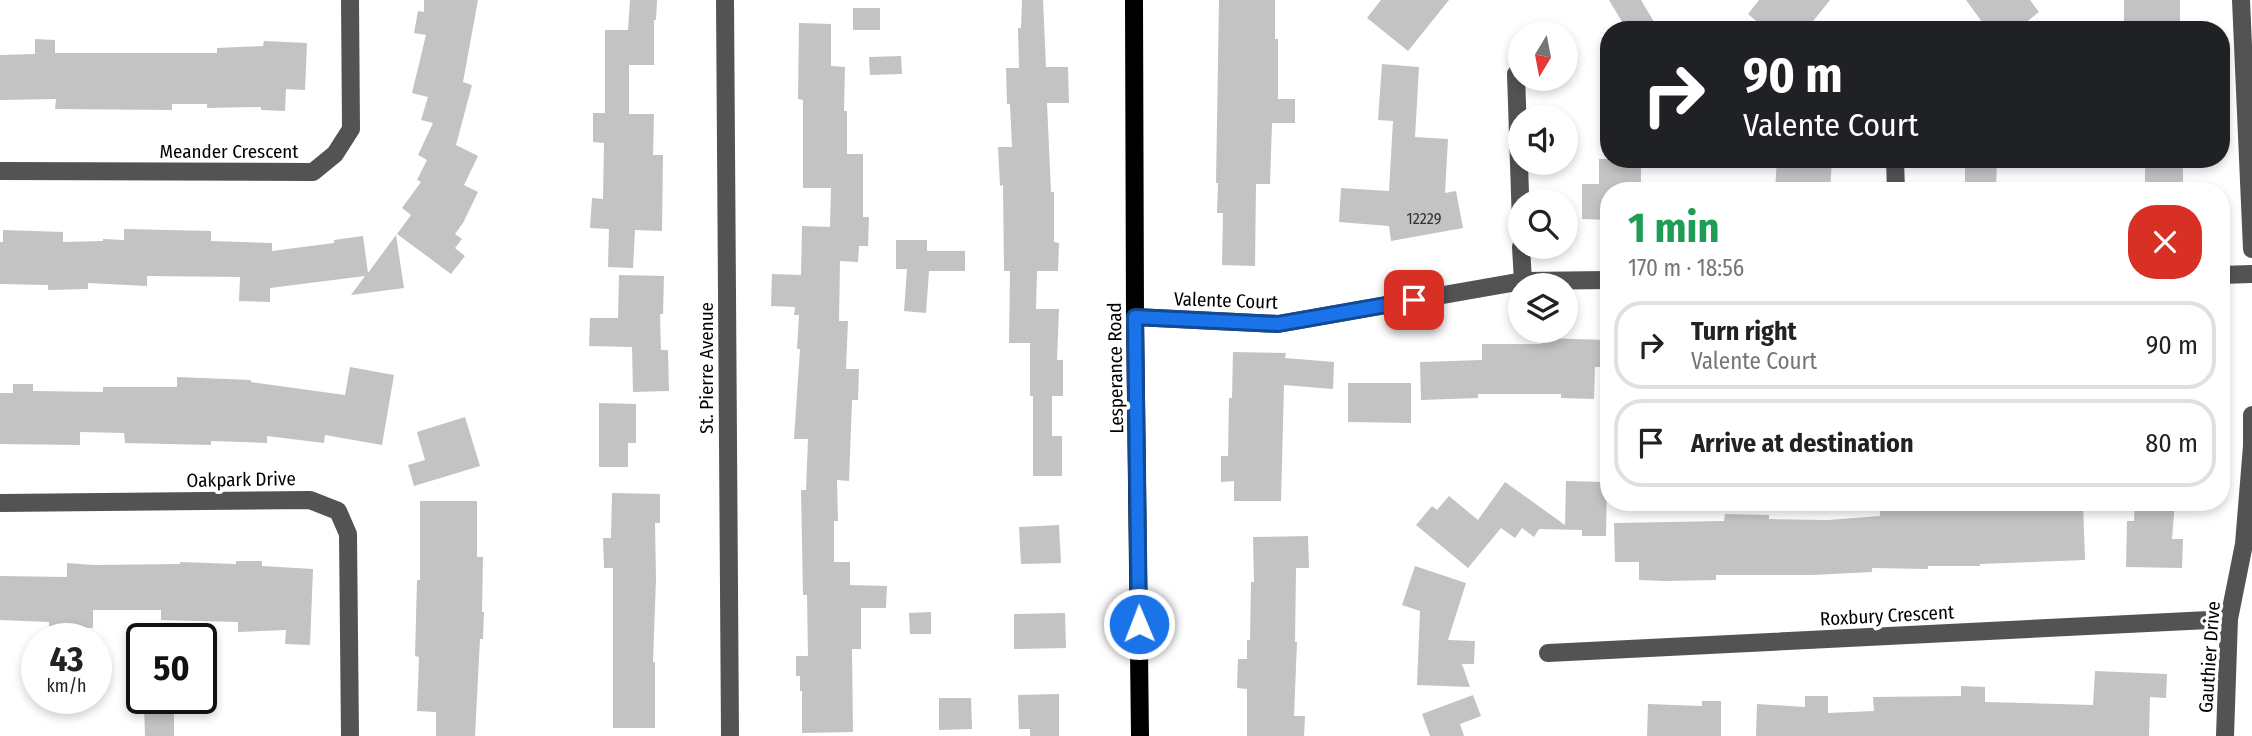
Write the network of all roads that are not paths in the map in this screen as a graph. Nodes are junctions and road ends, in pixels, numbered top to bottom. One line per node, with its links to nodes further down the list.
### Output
1 (350, 0): 6 (street, Meander Crescent)
2 (725, 0): 20 (street, St. Pierre Avenue)
3 (1134, 0): 14 (main road, Lesperance Road)
4 (2241, 0): 8 (street)
5 (1517, 91): 7 (street)
6 (0, 171)
7 (1520, 189)
8 (2252, 249)
9 (2252, 274): 10 (street)
10 (2230, 275)
11 (1578, 280): 12 (street, Valente Court)
12 (1600, 280)
13 (1508, 284): 14 (street, Valente Court)
14 (1135, 317): 21 (main road, Lesperance Road)
15 (2252, 415): 17 (street, Gauthier Drive)
16 (0, 503): 19 (street, Oakpark Drive)
17 (2229, 620): 18 (street, Roxbury Crescent); 22 (street, Gauthier Drive)
18 (1548, 653)
19 (350, 736)
20 (730, 736)
21 (1140, 736)
22 (2225, 736)

